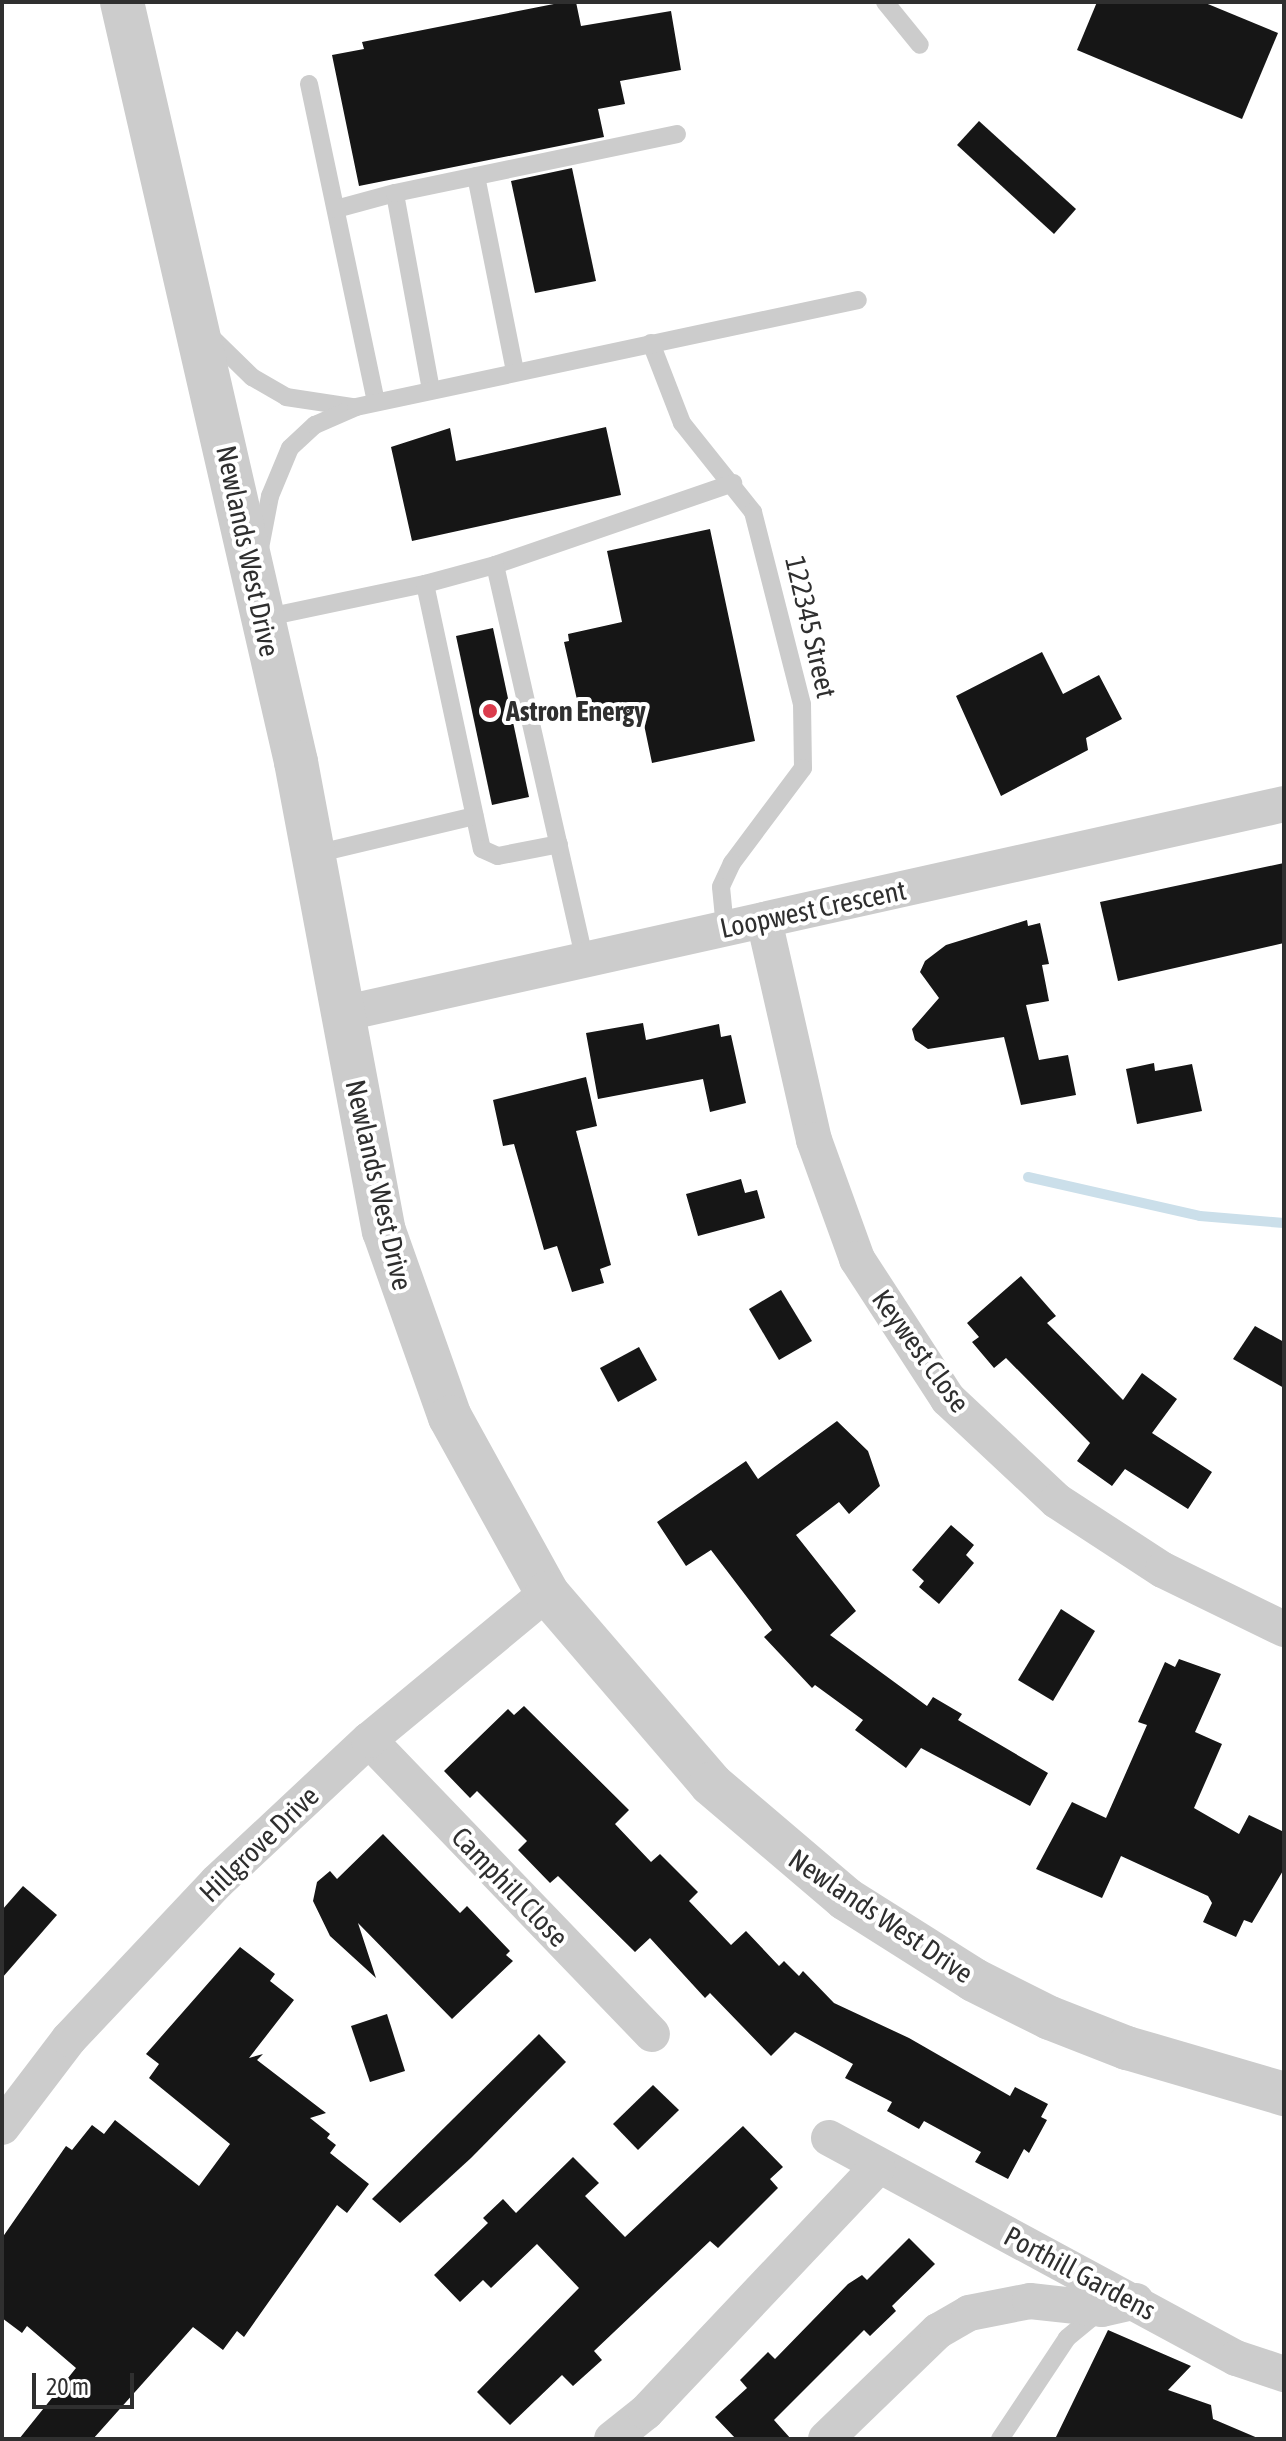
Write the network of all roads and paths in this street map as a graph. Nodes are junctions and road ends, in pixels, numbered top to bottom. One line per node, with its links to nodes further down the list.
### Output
1 (122, 2): 10 (street, Newlands West Drive)
2 (885, 2): 3 (lane)
3 (920, 45)
4 (309, 84): 8 (lane)
5 (677, 134): 6 (lane)
6 (476, 176): 7 (lane); 12 (lane)
7 (395, 193): 8 (lane); 13 (lane)
8 (336, 209): 14 (lane)
9 (858, 300): 11 (lane)
10 (198, 322): 15 (lane); 19 (street, Newlands West Drive)
11 (651, 343): 12 (lane); 16 (lane, 122345 Street)
12 (515, 372): 13 (lane)
13 (431, 390): 14 (lane)
14 (376, 402): 15 (lane)
15 (356, 407): 19 (lane)
16 (733, 483): 17 (lane); 25 (lane, 122345 Street)
17 (495, 565): 18 (lane); 22 (lane)
18 (425, 584): 19 (lane); 21 (lane)
19 (258, 599): 23 (street, Newlands West Drive)
20 (1284, 804): 24 (street, Loopwest Crescent)
21 (475, 816): 22 (lane); 23 (lane)
22 (559, 844): 26 (lane)
23 (315, 854): 27 (street, Newlands West Drive)
24 (764, 920): 25 (street, Loopwest Crescent); 29 (street, Keywest Close)
25 (725, 928): 26 (street, Loopwest Crescent)
26 (584, 958): 27 (street, Loopwest Crescent)
27 (341, 1014): 28 (street, Newlands West Drive)
28 (547, 1593): 30 (street, Hillgrove Drive); 32 (street, Newlands West Drive)
29 (1284, 1629)
30 (369, 1740): 31 (street, Camphill Close); 33 (street, Hillgrove Drive)
31 (652, 2034)
32 (1284, 2094)
33 (2, 2127)
34 (829, 2138): 35 (street, Porthill Gardens)
35 (878, 2167): 36 (street, Porthill Gardens); 39 (street)
36 (1136, 2301): 37 (street); 38 (street, Porthill Gardens)
37 (1102, 2309): 40 (street); 41 (lane)
38 (1284, 2374)
39 (612, 2439)
40 (826, 2439)
41 (1000, 2439)

